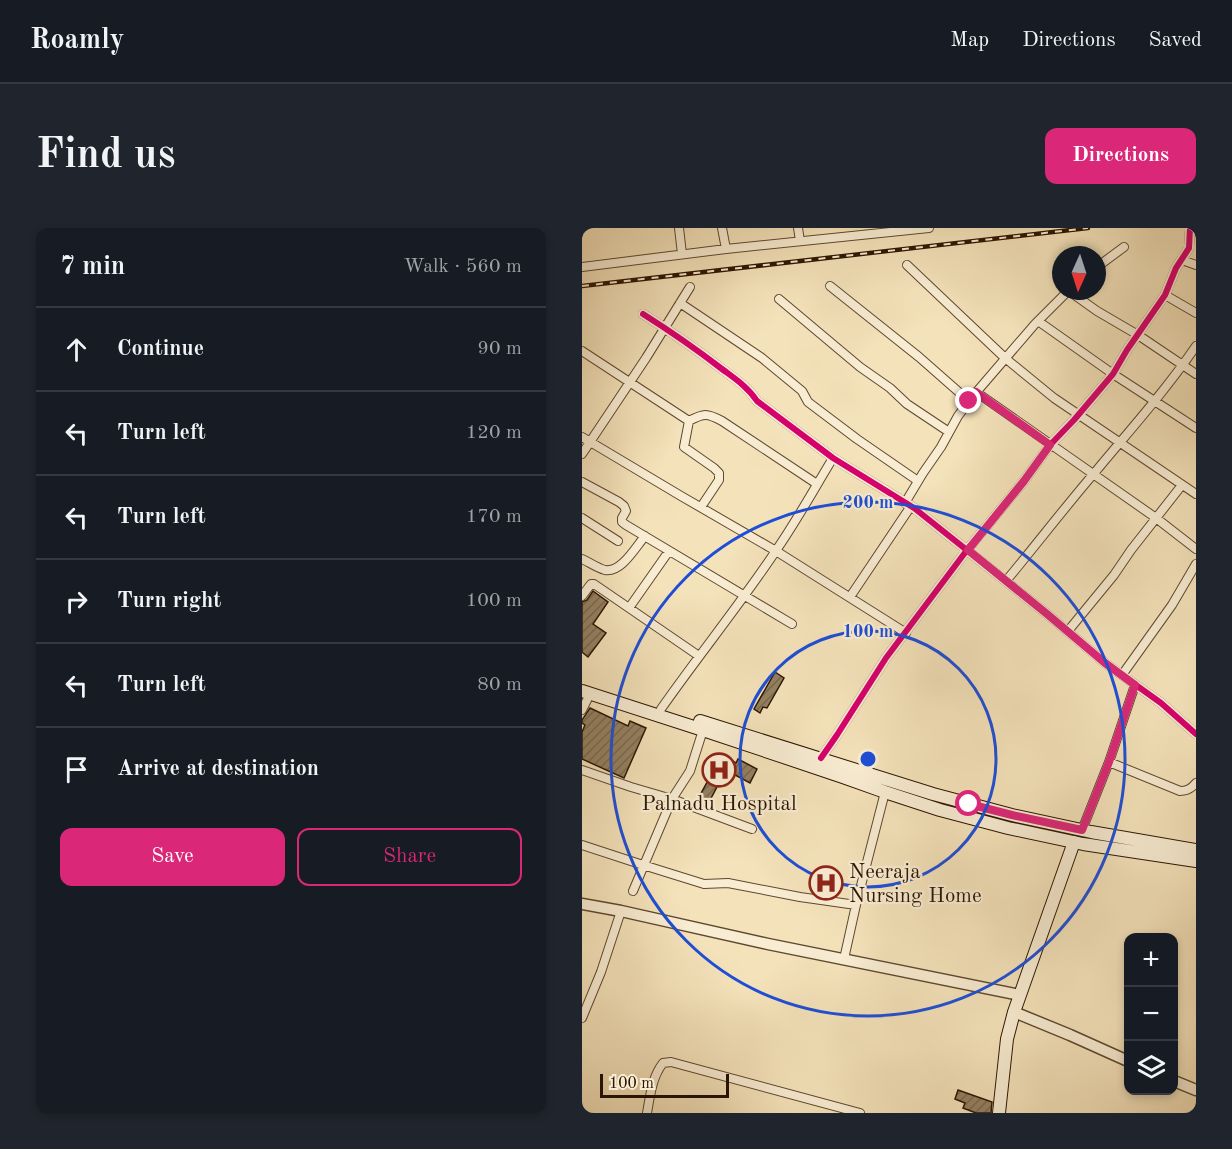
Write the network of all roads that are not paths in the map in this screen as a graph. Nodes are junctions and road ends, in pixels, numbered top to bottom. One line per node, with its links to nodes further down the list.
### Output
1 (679, 228): 11 (street)
2 (722, 228): 10 (street)
3 (798, 228): 8 (street)
4 (929, 228): 6 (street)
5 (1190, 228): 13 (street)
6 (898, 230): 7 (street)
7 (835, 233): 8 (street)
8 (800, 241): 10 (street)
9 (1124, 247): 12 (street)
10 (726, 249): 11 (street)
11 (682, 254): 16 (street)
12 (1106, 260)
13 (1182, 260): 15 (street); 19 (street)
14 (907, 265): 31 (street)
15 (1196, 265)
16 (582, 267)
17 (830, 286): 37 (street)
18 (690, 287): 23 (street)
19 (1165, 295): 24 (street); 28 (street)
20 (779, 299): 42 (street)
21 (1059, 300): 26 (street)
22 (1080, 300): 28 (street)
23 (681, 303): 27 (street); 50 (street)
24 (1196, 313)
25 (643, 314): 27 (street)
26 (1038, 321): 31 (street); 33 (street)
27 (665, 328): 35 (street); 48 (street)
28 (1138, 335): 32 (street); 33 (street)
29 (1196, 346): 32 (street)
30 (582, 351): 35 (street)
31 (1005, 358): 36 (street); 39 (street)
32 (1183, 365): 34 (street); 38 (street)
33 (1113, 374): 38 (street); 39 (street)
34 (1196, 374)
35 (631, 381): 40 (street); 44 (street)
36 (976, 392): 37 (street); 46 (street)
37 (969, 401): 42 (street)
38 (1154, 401): 41 (street); 45 (street)
39 (1079, 414): 45 (street); 46 (street)
40 (689, 420): 52 (street); 56 (street)
41 (1196, 428)
42 (949, 432): 50 (street)
43 (582, 437): 44 (street)
44 (591, 442): 47 (street); 56 (street)
45 (1120, 442): 49 (street); 53 (street)
46 (1050, 445): 49 (street); 62 (street)
47 (582, 454)
48 (833, 458): 52 (street); 55 (street)
49 (1093, 474): 58 (street); 67 (street)
50 (918, 481): 55 (street)
51 (582, 482): 59 (street)
52 (817, 484): 64 (street)
53 (1182, 485): 54 (street); 58 (street)
54 (1196, 494)
55 (908, 505): 62 (street); 70 (street)
56 (701, 507): 64 (street)
57 (582, 518): 60 (street)
58 (1156, 518): 61 (street); 73 (street)
59 (645, 536): 63 (street); 65 (street)
60 (618, 540)
61 (1196, 549)
62 (968, 550): 67 (street); 74 (street)
63 (669, 551): 69 (street); 71 (street)
64 (776, 551): 69 (street); 70 (street)
65 (582, 559)
66 (1196, 564): 76 (street)
67 (1006, 581): 73 (street)
68 (582, 596): 71 (street)
69 (744, 596): 72 (street); 75 (street)
70 (850, 597): 74 (street)
71 (629, 608): 75 (street)
72 (792, 624)
73 (1068, 631): 76 (street)
74 (906, 633): 84 (street)
75 (699, 656): 80 (street)
76 (1122, 675): 78 (street)
77 (582, 683): 80 (main road)
78 (1135, 685): 83 (street); 85 (street)
79 (586, 692): 81 (street); 82 (main road)
80 (661, 709): 84 (main road)
81 (582, 710)
82 (703, 729): 88 (main road); 89 (street)
83 (1196, 734)
84 (821, 759): 91 (main road)
85 (1109, 762): 87 (street); 91 (street)
86 (582, 770): 89 (street)
87 (1196, 783)
88 (885, 792): 92 (main road); 99 (street)
89 (672, 800): 90 (street); 96 (street)
90 (752, 829)
91 (1086, 831): 94 (main road)
92 (1074, 842): 95 (main road); 102 (main road)
93 (582, 845): 96 (street)
94 (1196, 850)
95 (1196, 861)
96 (643, 866): 97 (street); 99 (street)
97 (633, 891)
98 (582, 904): 100 (street)
99 (856, 905): 101 (street)
100 (621, 911): 101 (street); 104 (street)
101 (844, 959): 102 (street)
102 (1020, 995): 103 (main road)
103 (1014, 1012): 105 (street); 110 (main road)
104 (582, 1018)
105 (1124, 1059)
106 (1178, 1083): 107 (street)
107 (1196, 1090)
108 (647, 1113): 109 (street)
109 (860, 1113)
110 (999, 1113)

